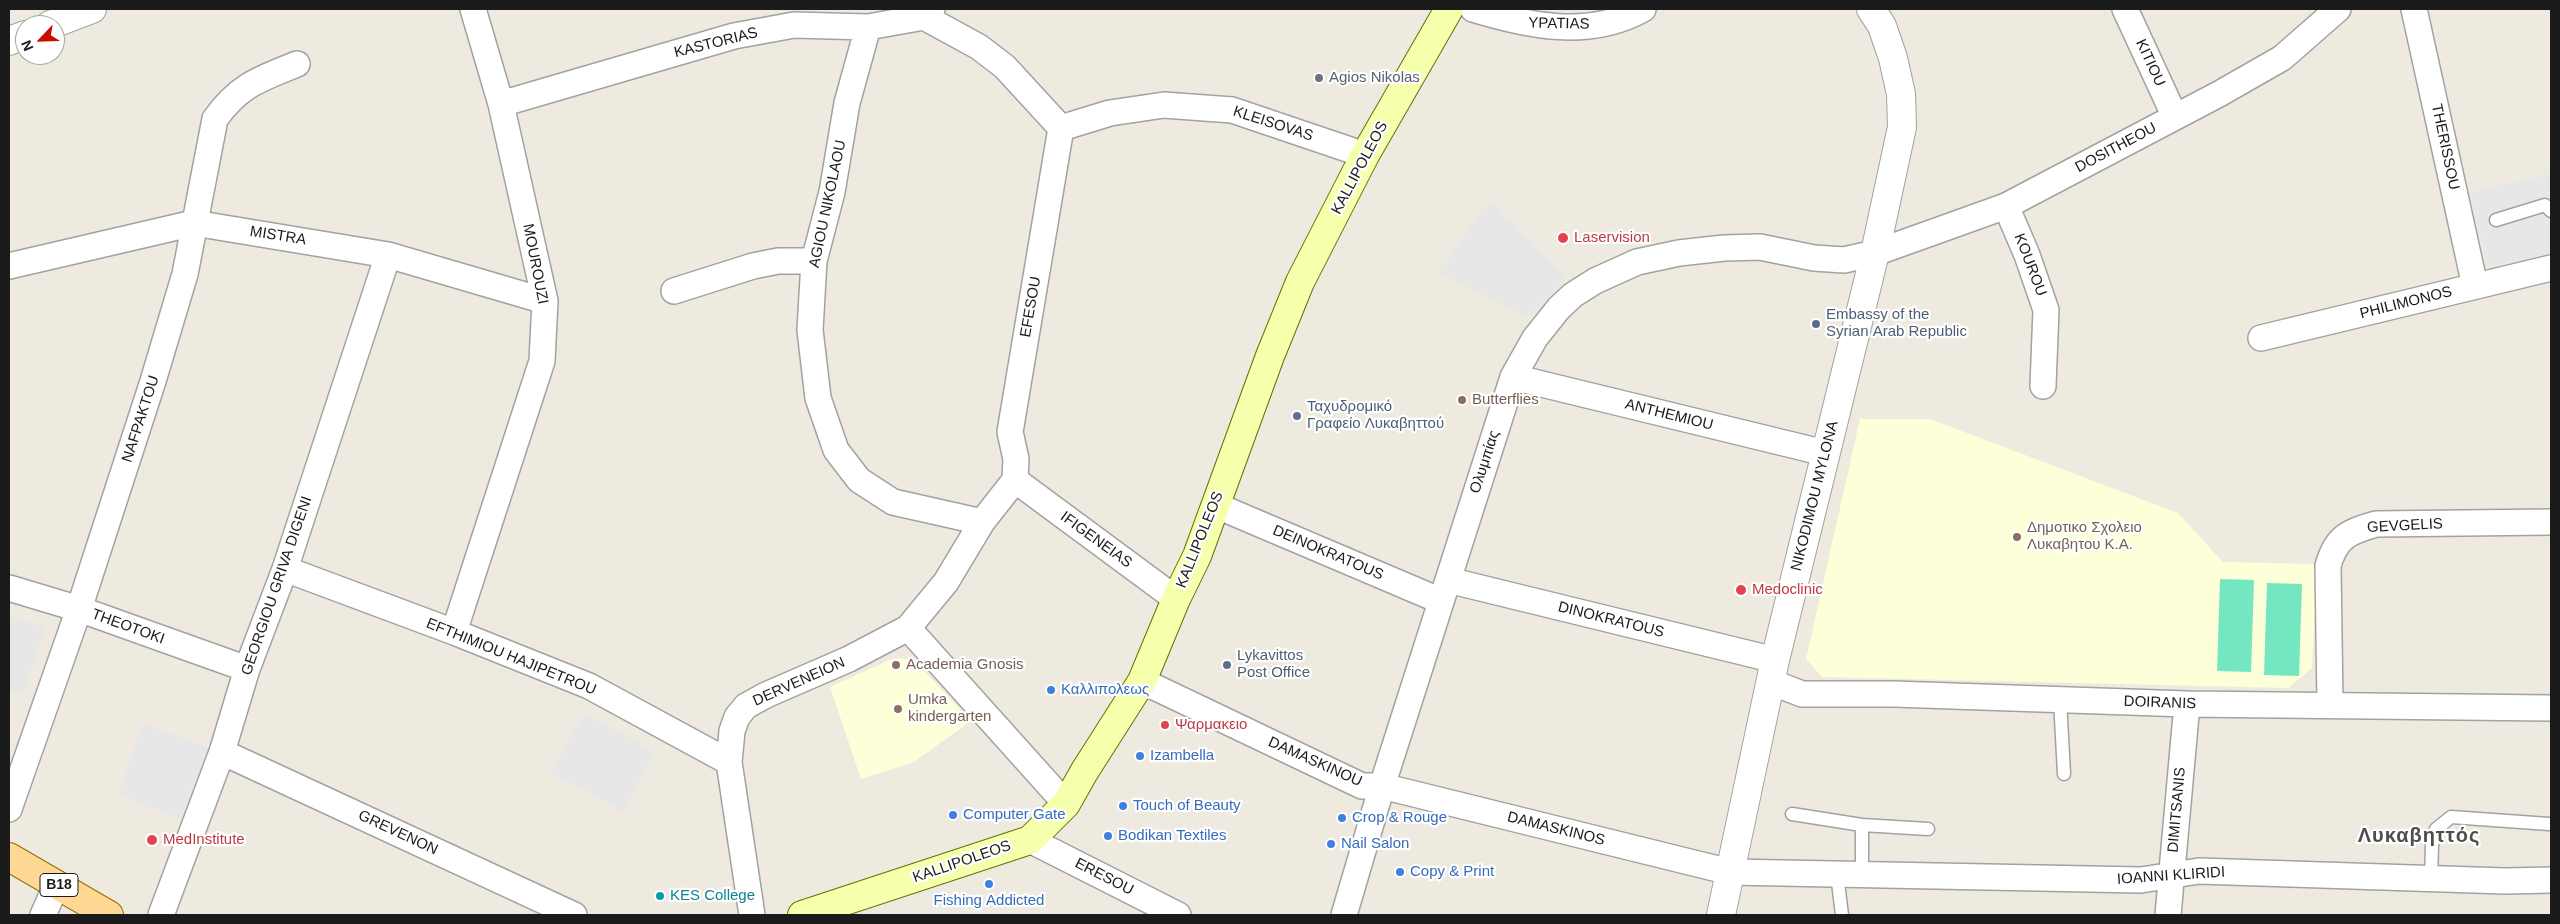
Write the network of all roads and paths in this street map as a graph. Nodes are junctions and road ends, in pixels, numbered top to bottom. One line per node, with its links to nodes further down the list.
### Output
1 (92, 9): 11 (street)
2 (473, 9): 14 (street, MOUROUZI)
3 (1449, 9): 17 (main road, KALLIPOLEOS)
4 (1473, 9): 5 (street, YPATIAS)
5 (1643, 9)
6 (1871, 9): 22 (street, NIKODIMOU MYLONA)
7 (2125, 9): 15 (street, KITIOU)
8 (2338, 9): 15 (street, DOSITHEOU)
9 (2414, 9): 27 (street, THERISSOU)
10 (928, 13): 12 (street, KASTORIAS); 16 (street)
11 (65, 19)
12 (868, 27): 14 (street, KASTORIAS); 24 (street, AGIOU NIKOLAOU)
13 (297, 64): 21 (street, NAFPAKTOU)
14 (501, 104): 29 (street, MOUROUZI)
15 (2175, 117): 18 (street, DOSITHEOU)
16 (1061, 128): 17 (street, KLEISOVAS); 34 (street, EFESOU)
17 (1365, 155): 35 (main road, KALLIPOLEOS)
18 (2006, 206): 22 (street, DOSITHEOU); 32 (street, KOUROU)
19 (2551, 211): 20 (lane)
20 (2496, 220)
21 (194, 223): 23 (street, MISTRA); 25 (street, MISTRA); 42 (street, NAFPAKTOU)
22 (1875, 253): 31 (street, Ολυμπίας); 33 (street, NIKODIMOU MYLONA)
23 (388, 255): 29 (street, MISTRA); 38 (street, GEORGIOU GRIVA DIGENI)
24 (814, 261): 28 (street); 36 (street, AGIOU NIKOLAOU)
25 (9, 266)
26 (2551, 268): 27 (street, PHILIMONOS)
27 (2475, 286): 30 (street, PHILIMONOS)
28 (674, 291)
29 (544, 301): 44 (street, MOUROUZI)
30 (2261, 338)
31 (1513, 377): 33 (street, ANTHEMIOU); 40 (street, Ολυμπίας)
32 (2043, 386)
33 (1825, 453): 46 (street, NIKODIMOU MYLONA)
34 (1015, 480): 36 (street); 41 (street, IFIGENEIAS)
35 (1215, 505): 40 (street, DEINOKRATOUS); 41 (main road, KALLIPOLEOS)
36 (982, 522): 43 (street)
37 (2551, 522): 50 (street, GEVGELIS)
38 (285, 569): 44 (street, EFTHIMIOU HAJIPETROU); 45 (street, GEORGIOU GRIVA DIGENI)
39 (9, 588): 42 (street, THEOTOKI)
40 (1444, 590): 46 (street, DINOKRATOUS); 55 (street, Ολυμπίας)
41 (1176, 599): 47 (main road, KALLIPOLEOS)
42 (79, 610): 45 (street, THEOTOKI); 57 (street, NAFPAKTOU)
43 (908, 628): 53 (street, DERVENEION); 56 (street)
44 (454, 632): 53 (street, EFTHIMIOU HAJIPETROU)
45 (247, 669): 52 (street, GEORGIOU GRIVA DIGENI)
46 (1773, 671): 48 (street, DOIRANIS); 64 (street, NIKODIMOU MYLONA)
47 (1142, 681): 55 (street, DAMASKINOU); 56 (main road, KALLIPOLEOS)
48 (2060, 700): 49 (street, DOIRANIS); 54 (lane)
49 (2187, 704): 50 (street, DOIRANIS); 67 (street, DIMITSANIS)
50 (2330, 704): 51 (street, DOIRANIS)
51 (2551, 708)
52 (222, 752): 73 (street, GEORGIOU GRIVA DIGENI); 74 (street, GREVENON)
53 (729, 762): 75 (street, DERVENEION)
54 (2064, 774)
55 (1382, 786): 64 (street, DAMASKINOS); 78 (street, Ολυμπίας)
56 (1066, 804): 62 (main road, KALLIPOLEOS)
57 (9, 809)
58 (1792, 814): 60 (lane)
59 (2549, 824): 68 (lane)
60 (1862, 825): 61 (lane); 66 (lane)
61 (1928, 829)
62 (1030, 840): 76 (main road, KALLIPOLEOS); 77 (street, ERESOU)
63 (9, 857): 70 (main road, B18)
64 (1730, 872): 65 (street, IOANNI KLIRIDI); 79 (street, NIKODIMOU MYLONA)
65 (1837, 874): 66 (street, IOANNI KLIRIDI); 80 (lane)
66 (1862, 875): 67 (street, IOANNI KLIRIDI)
67 (2171, 877): 68 (street, IOANNI KLIRIDI); 81 (street, DIMITSANIS)
68 (2431, 879): 69 (street, IOANNI KLIRIDI)
69 (2551, 880)
70 (57, 884): 71 (street); 72 (main road, B18)
71 (43, 915)
72 (109, 915)
73 (161, 915)
74 (574, 915)
75 (752, 915)
76 (802, 915)
77 (1178, 915)
78 (1344, 915)
79 (1721, 915)
80 (1842, 915)
81 (2168, 915)

